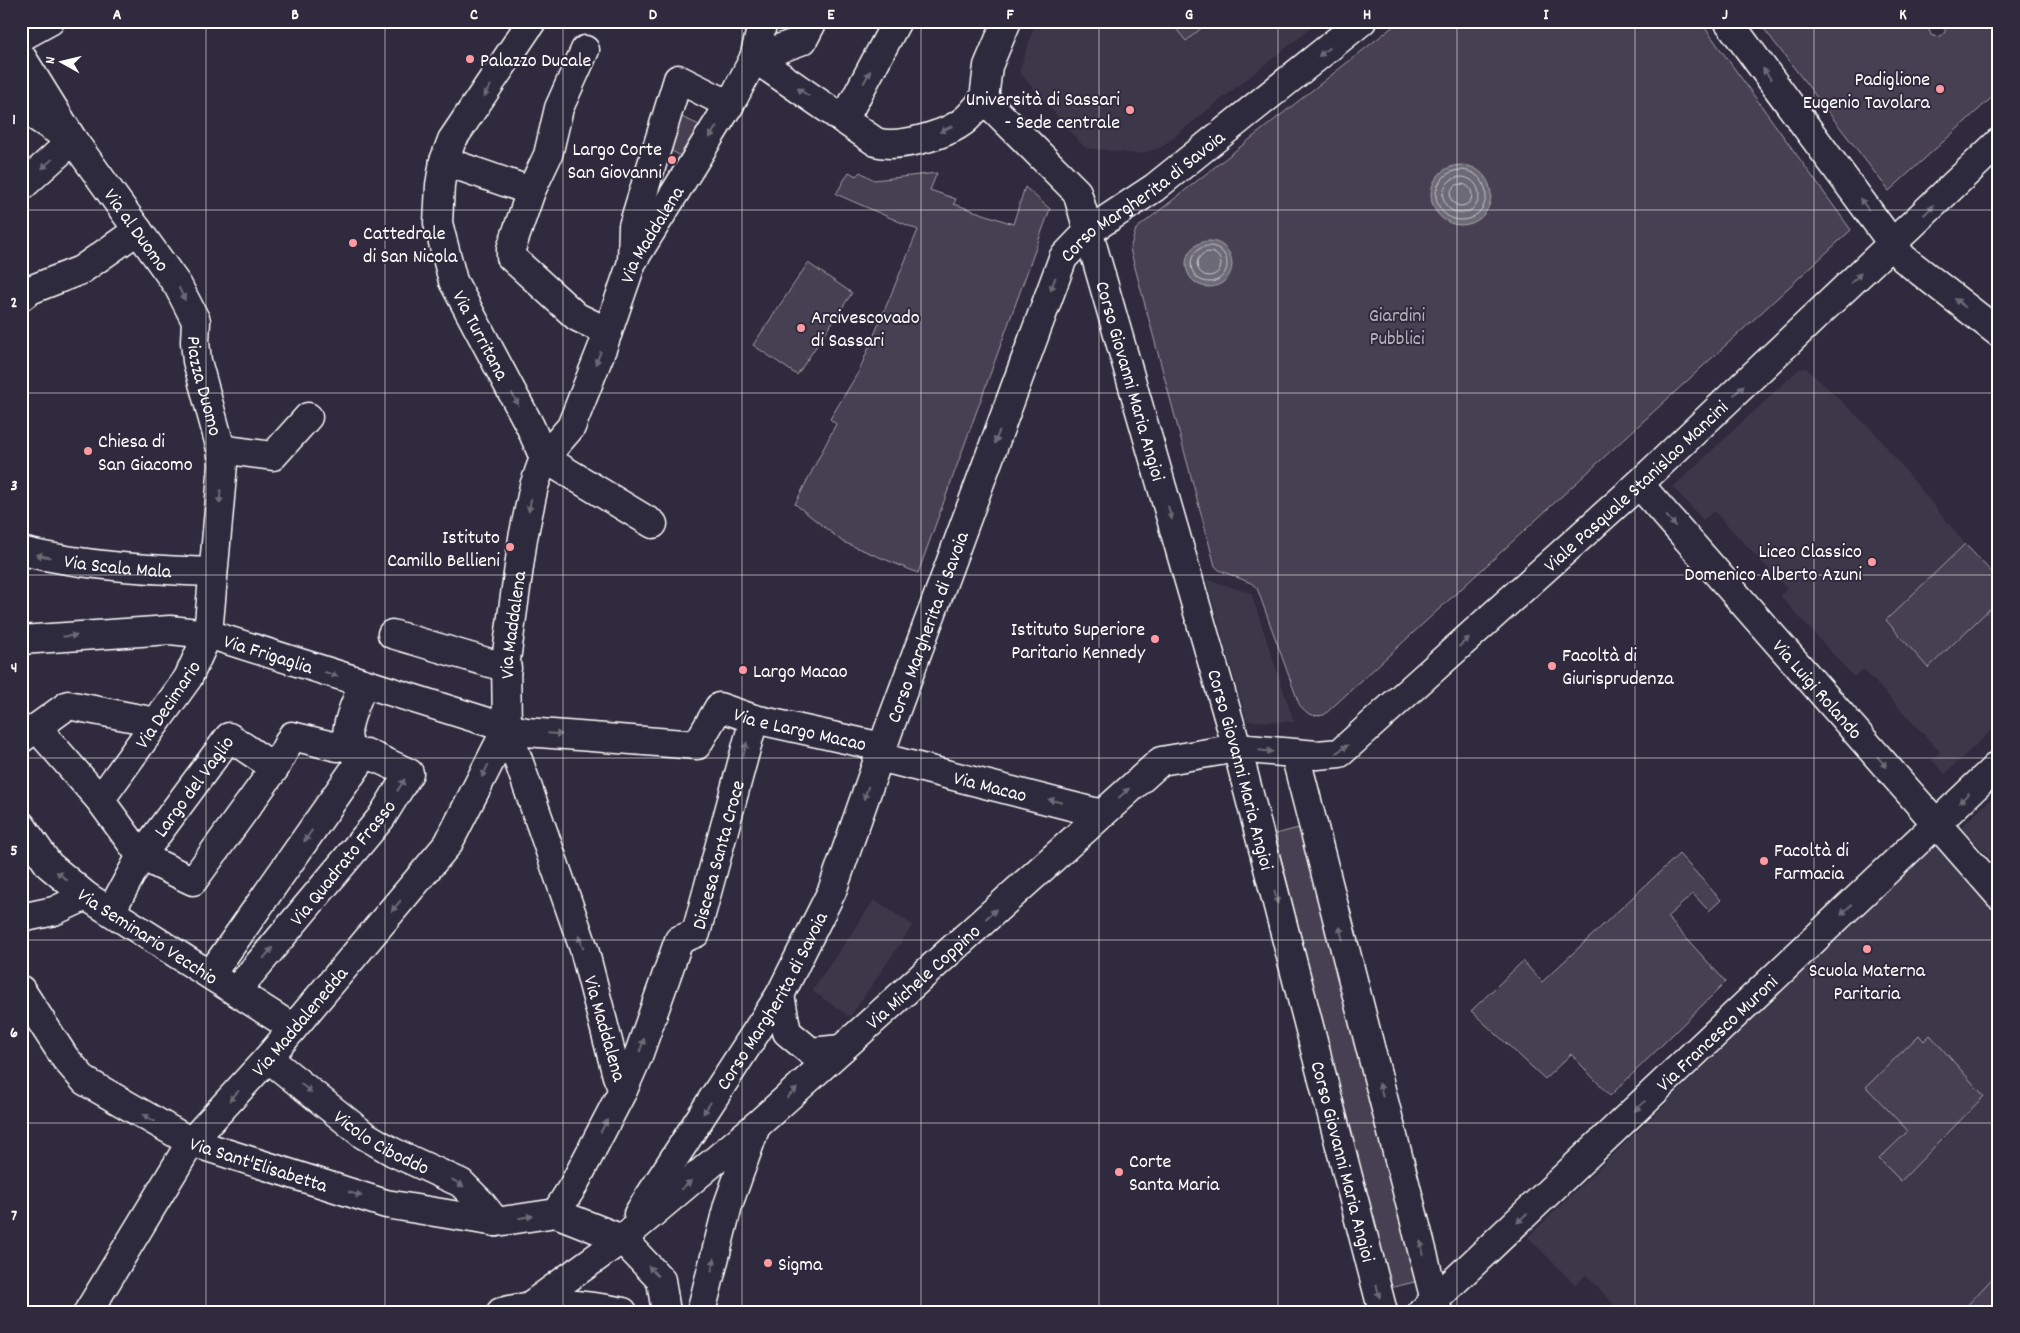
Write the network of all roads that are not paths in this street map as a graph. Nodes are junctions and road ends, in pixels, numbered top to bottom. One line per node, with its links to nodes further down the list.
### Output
1 (50, 21): 9 (street)
2 (532, 21): 19 (street, Via Turritana, one-way to 19)
3 (813, 21): 12 (street)
4 (897, 21): 16 (street, one-way to 4)
5 (1007, 21): 13 (street)
6 (1362, 21): 23 (street, Corso Margherita di Savoia, one-way to 23)
7 (1728, 21): 24 (street, one-way to 7)
8 (761, 22): 12 (street, Via Maddalena)
9 (21, 37)
10 (585, 50): 21 (street)
11 (21, 56): 17 (street, Via al Duomo)
12 (754, 58): 14 (street, Via Maddalena); 16 (street, one-way to 12)
13 (984, 99): 16 (street, one-way to 16); 23 (street, Corso Giovanni Maria Angioi)
14 (730, 105): 25 (street, Via Maddalena, one-way to 25); 25 (street)
15 (21, 107): 17 (street, Via al Duomo)
16 (844, 120)
17 (72, 140): 20 (street, one-way to 20); 22 (street, Via al Duomo)
18 (1999, 142): 24 (street, Viale Pasquale Stanislao Mancini, one-way to 18)
19 (444, 161): 21 (street); 32 (street, Via Turritana, one-way to 32)
20 (21, 187)
21 (531, 191): 28 (street)
22 (138, 230): 26 (street); 27 (street, Via al Duomo, one-way to 27)
23 (1090, 231): 47 (street, Corso Giovanni Maria Angioi, one-way to 47); 49 (street, Corso Margherita di Savoia, one-way to 49)
24 (1894, 243): 29 (street, one-way to 24); 33 (street, Viale Pasquale Stanislao Mancini, one-way to 24)
25 (632, 262): 28 (street, Via Maddalena)
26 (24, 290)
27 (196, 321): 31 (street, Piazza Duomo)
28 (608, 332): 32 (street, Via Maddalena, one-way to 32)
29 (1999, 333)
30 (308, 417): 31 (street)
31 (221, 449): 36 (street, Via Decimario, one-way to 36)
32 (544, 458): 34 (street); 40 (street, Via Maddalena, one-way to 40)
33 (1639, 484): 50 (street, Viale Pasquale Stanislao Mancini, one-way to 33); 55 (street, Via Luigi Rolando, one-way to 55)
34 (653, 524)
35 (21, 551): 36 (street, Via Scala Mala, one-way to 35)
36 (213, 572): 37 (street, Via Decimario)
37 (208, 634): 39 (street, Via Frigaglia, one-way to 37); 41 (street, Via Frigaglia, one-way to 41); 44 (street, Via Decimario)
38 (392, 634): 40 (street)
39 (21, 640)
40 (507, 668): 45 (street, Via Maddalena)
41 (363, 684): 45 (street, Via Frigaglia); 48 (street, Via Quadrato Frasso)
42 (719, 706): 43 (street, Via e Largo Macao); 45 (street, Via Frigaglia, one-way to 42)
43 (754, 719): 49 (street, Via e Largo Macao); 69 (street, Discesa Santa Croce, one-way to 43)
44 (156, 722): 46 (street); 53 (street, Via Decimario)
45 (507, 728): 66 (street, Via Maddalenedda, one-way to 66); 69 (street, Via Maddalena, one-way to 45)
46 (29, 733): 53 (street)
47 (1237, 748): 50 (street, Viale Pasquale Stanislao Mancini, one-way to 50); 54 (street, Via Michele Coppino, one-way to 47); 82 (street, Corso Giovanni Maria Angioi, one-way to 82)
48 (355, 752): 52 (street, Largo del Vaglio); 62 (street, Via Quadrato Frasso, one-way to 62); 64 (street, Via Quadrato Frasso, one-way to 48)
49 (880, 752): 54 (street, Via Macao, one-way to 49); 65 (street, Corso Margherita di Savoia, one-way to 65)
50 (1295, 754): 76 (street, one-way to 50)
51 (1999, 764): 55 (street, Via Francesco Muroni, one-way to 55)
52 (275, 768): 57 (street, Largo del Vaglio); 57 (street, Largo del Vaglio)
53 (100, 800): 57 (street)
54 (1102, 814): 67 (street, Via Michele Coppino, one-way to 54)
55 (1936, 824): 58 (street, Via Luigi Rolando); 76 (street, Via Francesco Muroni, one-way to 76)
56 (21, 825): 59 (street, Via Seminario Vecchio, one-way to 56)
57 (141, 856): 60 (street, Largo del Vaglio)
58 (1999, 895)
59 (86, 896): 60 (street, Via Seminario Vecchio); 61 (street)
60 (111, 911): 62 (street, Via Seminario Vecchio)
61 (21, 918)
62 (211, 974): 64 (street, Via Seminario Vecchio)
63 (21, 990): 71 (street, Via Sant'Elisabetta, one-way to 63)
64 (236, 991): 66 (street, Via Seminario Vecchio)
65 (780, 995): 67 (street); 74 (street, Corso Margherita di Savoia, one-way to 74)
66 (293, 1028): 68 (street, Via Maddalenedda)
67 (841, 1049): 70 (street, Via Michele Coppino, one-way to 67)
68 (268, 1058): 71 (street, Via Maddalenedda, one-way to 71); 73 (street, Vicolo Ciboddo, one-way to 73)
69 (623, 1090): 72 (street, Via Maddalena, one-way to 69)
70 (756, 1126): 74 (street, Via Michele Coppino, one-way to 70); 81 (street, one-way to 70)
71 (191, 1142): 73 (street, Via Sant'Elisabetta, one-way to 73); 77 (street, Via Maddalenedda)
72 (556, 1213): 73 (street, Via Sant'Elisabetta, one-way to 72); 74 (street)
73 (496, 1222)
74 (622, 1239): 75 (street, Via Michele Coppino); 80 (street, one-way to 74)
75 (525, 1308): 78 (street); 79 (street)
76 (1432, 1308)
77 (88, 1312)
78 (501, 1312)
79 (623, 1312)
80 (666, 1312)
81 (701, 1312)
82 (1383, 1312)

